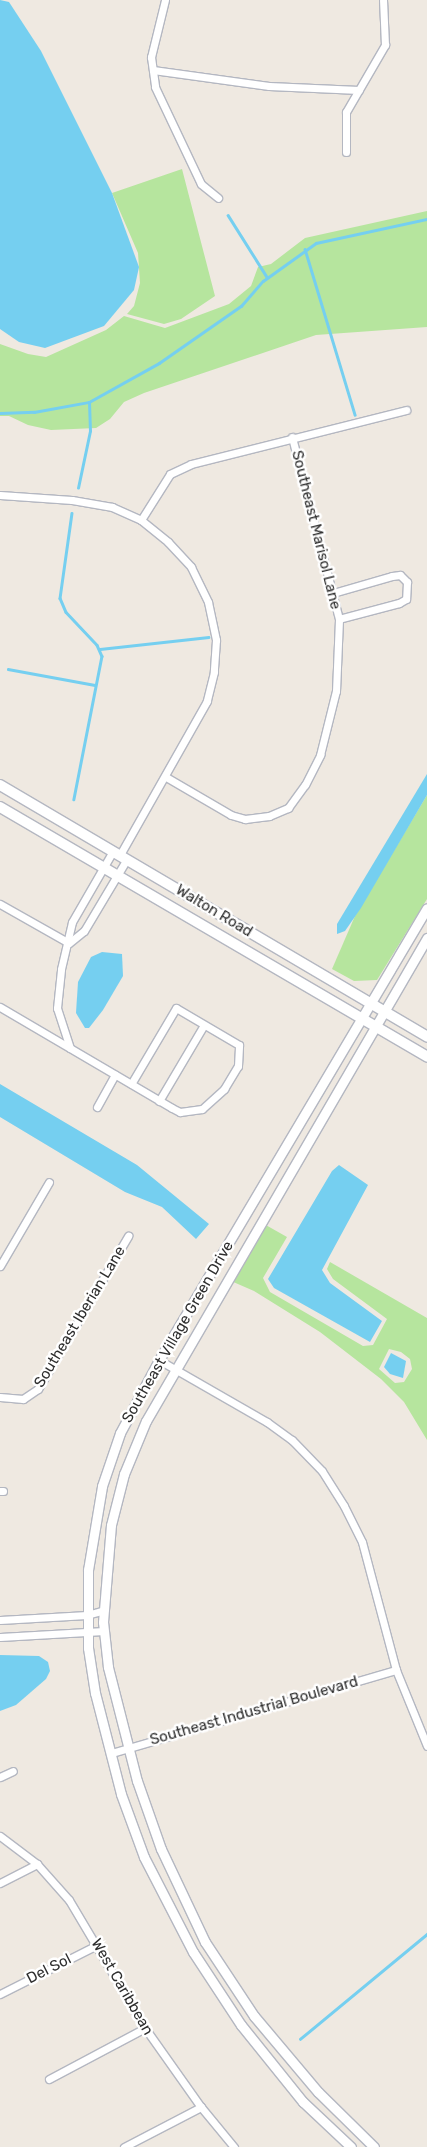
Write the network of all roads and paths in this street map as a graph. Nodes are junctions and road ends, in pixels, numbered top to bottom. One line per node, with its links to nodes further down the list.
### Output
1 (165, 0): 3 (street)
2 (383, 0): 4 (street)
3 (153, 70): 4 (street); 6 (street)
4 (359, 90): 5 (street)
5 (346, 152)
6 (218, 198)
7 (406, 410): 8 (street)
8 (292, 437): 10 (street); 11 (street, Southeast Marisol Lane)
9 (0, 495): 10 (street)
10 (141, 520): 13 (street)
11 (333, 593): 12 (street, Southeast Marisol Lane); 12 (street)
12 (339, 619): 13 (street, Southeast Marisol Lane)
13 (166, 777): 16 (street)
14 (0, 785): 16 (main road, Walton Road)
15 (0, 807): 17 (main road, Walton Road)
16 (120, 855): 17 (street); 18 (street); 23 (main road, Walton Road)
17 (103, 867): 18 (main road, Walton Road); 22 (street)
18 (117, 876): 22 (street); 26 (main road, Walton Road)
19 (0, 904): 22 (street)
20 (427, 908): 23 (street, Southeast Village Green Drive)
21 (427, 938): 25 (street, Southeast Village Green Drive)
22 (69, 943): 30 (street)
23 (368, 1003): 25 (main road, Walton Road); 26 (street, Southeast Village Green Drive)
24 (0, 1007): 30 (street)
25 (384, 1012): 28 (street, Southeast Village Green Drive); 29 (main road, Walton Road)
26 (360, 1018): 28 (main road, Walton Road); 39 (street, Southeast Village Green Drive)
27 (204, 1025): 33 (street); 34 (street); 34 (street)
28 (375, 1027): 31 (main road, Walton Road); 40 (street, Southeast Village Green Drive)
29 (427, 1037)
30 (70, 1048): 32 (street)
31 (427, 1057)
32 (115, 1075): 33 (street); 35 (street)
33 (131, 1084): 34 (street)
34 (159, 1101)
35 (97, 1107)
36 (49, 1182): 38 (street)
37 (128, 1236): 41 (street, Southeast Iberian Lane)
38 (0, 1266)
39 (159, 1360): 40 (street); 43 (street, Southeast Village Green Drive)
40 (174, 1368): 42 (street, Southeast Village Green Drive); 48 (street)
41 (0, 1397)
42 (104, 1610): 43 (street); 45 (street, Southeast Village Green Drive)
43 (87, 1615): 44 (street); 46 (street, Southeast Village Green Drive)
44 (0, 1620)
45 (104, 1631): 46 (street); 50 (street, Southeast Village Green Drive)
46 (88, 1632): 47 (street); 51 (street, Southeast Village Green Drive)
47 (0, 1637)
48 (396, 1670): 49 (street); 50 (street, Southeast Industrial Boulevard)
49 (427, 1746)
50 (128, 1748): 51 (street, Southeast Industrial Boulevard); 55 (street, Southeast Village Green Drive)
51 (112, 1753): 56 (street, Southeast Village Green Drive)
52 (13, 1771): 53 (street)
53 (0, 1777)
54 (0, 1836): 57 (street, West Caribbean)
55 (158, 1839): 56 (street); 67 (street, Southeast Village Green Drive)
56 (140, 1845): 66 (street, Southeast Village Green Drive)
57 (37, 1864): 58 (street); 59 (street, West Caribbean)
58 (0, 1883)
59 (97, 1945): 60 (street, Del Sol); 61 (street, West Caribbean)
60 (0, 1994)
61 (145, 2028): 62 (street); 63 (street, West Caribbean)
62 (48, 2079)
63 (201, 2107): 64 (street); 65 (street, West Caribbean)
64 (124, 2147)
65 (234, 2147)
66 (351, 2147)
67 (374, 2147)

